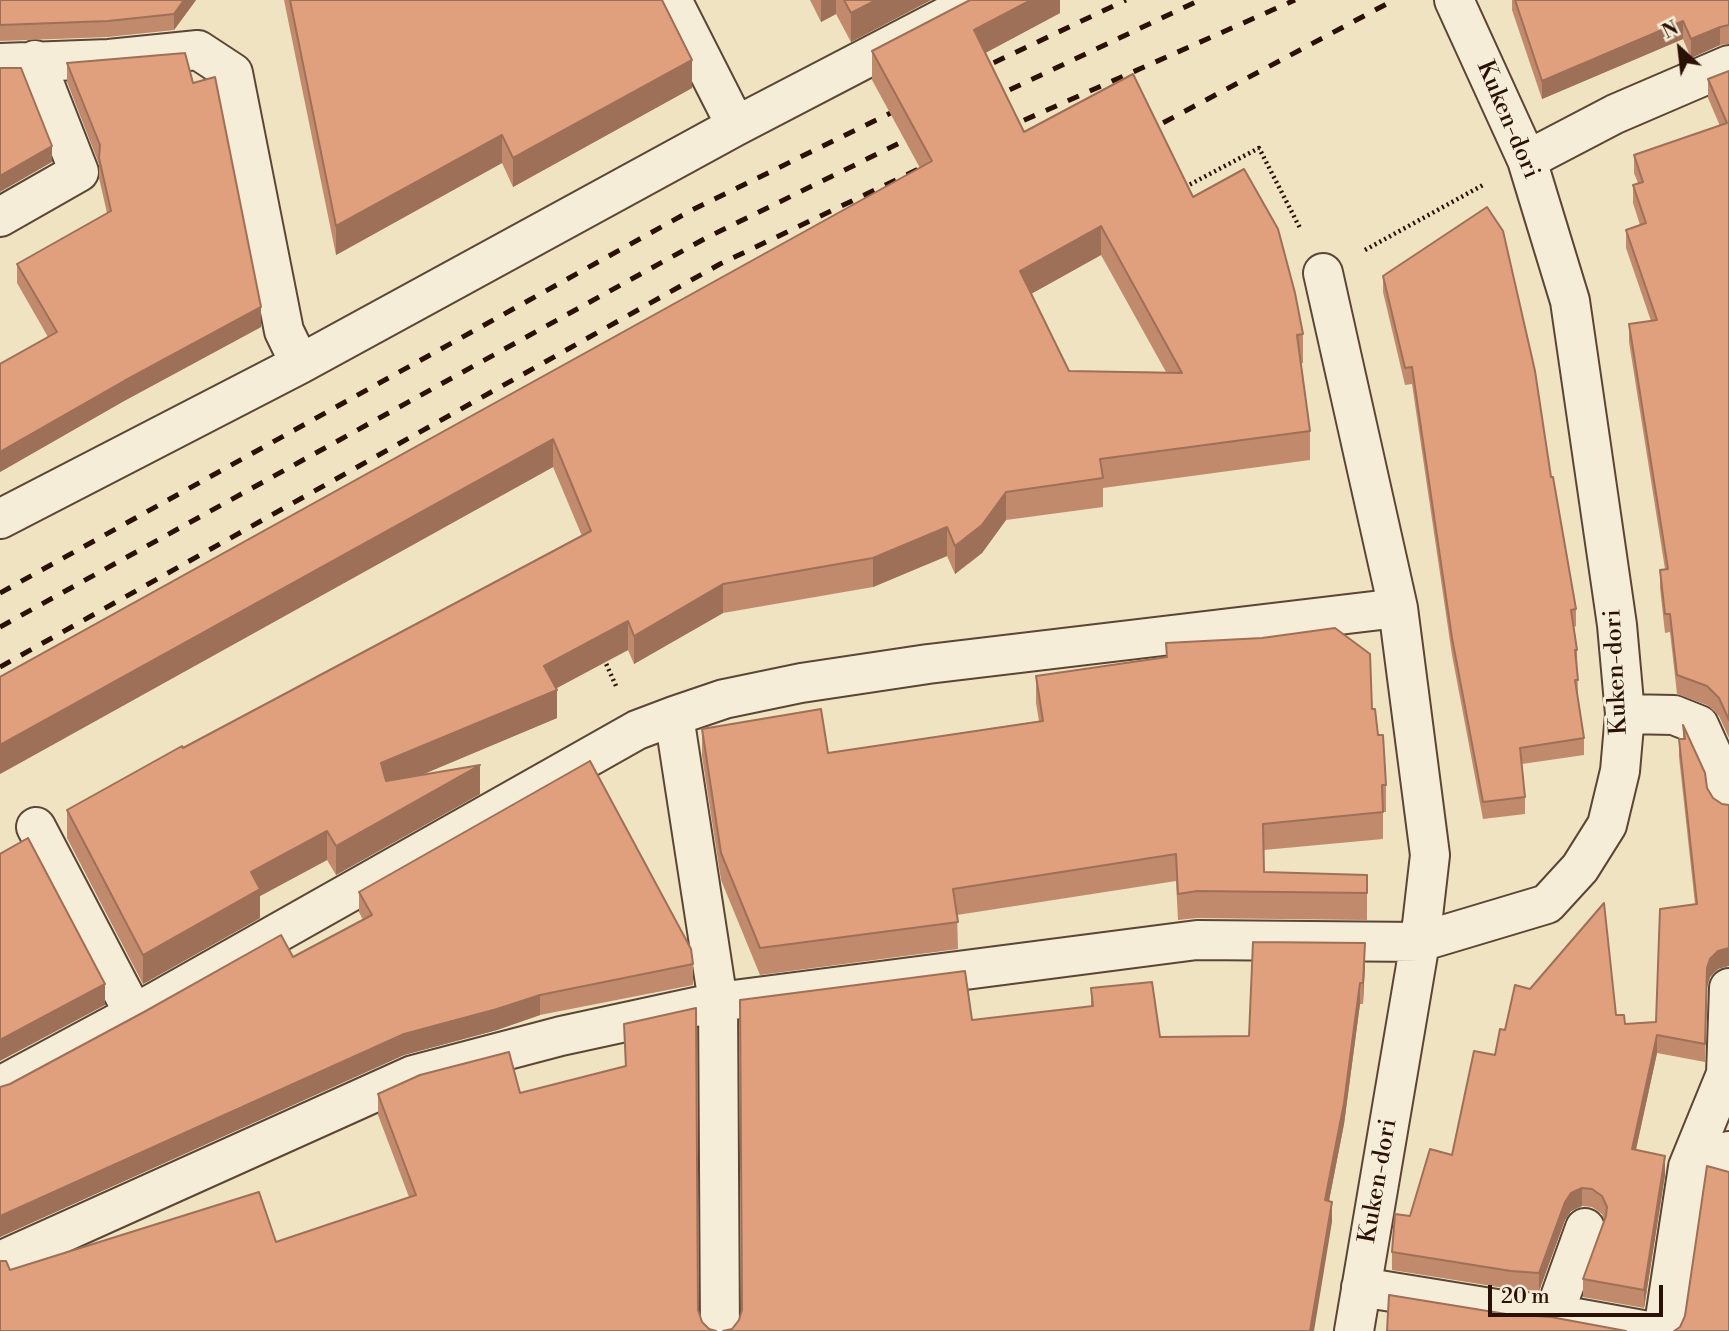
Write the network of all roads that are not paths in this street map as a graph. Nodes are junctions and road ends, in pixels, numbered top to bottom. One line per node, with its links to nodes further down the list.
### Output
1 (672, 0): 6 (street)
2 (978, 0): 6 (street)
3 (1454, 0): 7 (street, Kuken-dori)
4 (17, 61): 8 (street); 10 (street)
5 (1729, 65): 7 (street)
6 (736, 126): 10 (street)
7 (1527, 160): 13 (street, Kuken-dori)
8 (0, 217)
9 (1323, 273): 12 (street)
10 (300, 364): 11 (street)
11 (0, 519)
12 (1398, 608): 14 (street); 17 (street)
13 (1625, 714): 15 (street); 17 (street, Kuken-dori)
14 (674, 716): 19 (street); 20 (street)
15 (1729, 802)
16 (36, 827): 20 (street)
17 (1420, 942): 19 (street); 26 (street, Kuken-dori)
18 (1729, 988): 23 (street)
19 (718, 1002): 25 (street); 28 (street)
20 (134, 1014): 21 (street)
21 (0, 1086)
22 (1729, 1151): 23 (street)
23 (1688, 1167): 31 (street)
24 (1585, 1228): 27 (street)
25 (0, 1261)
26 (1361, 1287): 27 (street); 29 (street, Kuken-dori)
27 (1554, 1314): 30 (street)
28 (720, 1331)
29 (1354, 1331)
30 (1648, 1331)
31 (1663, 1331)

